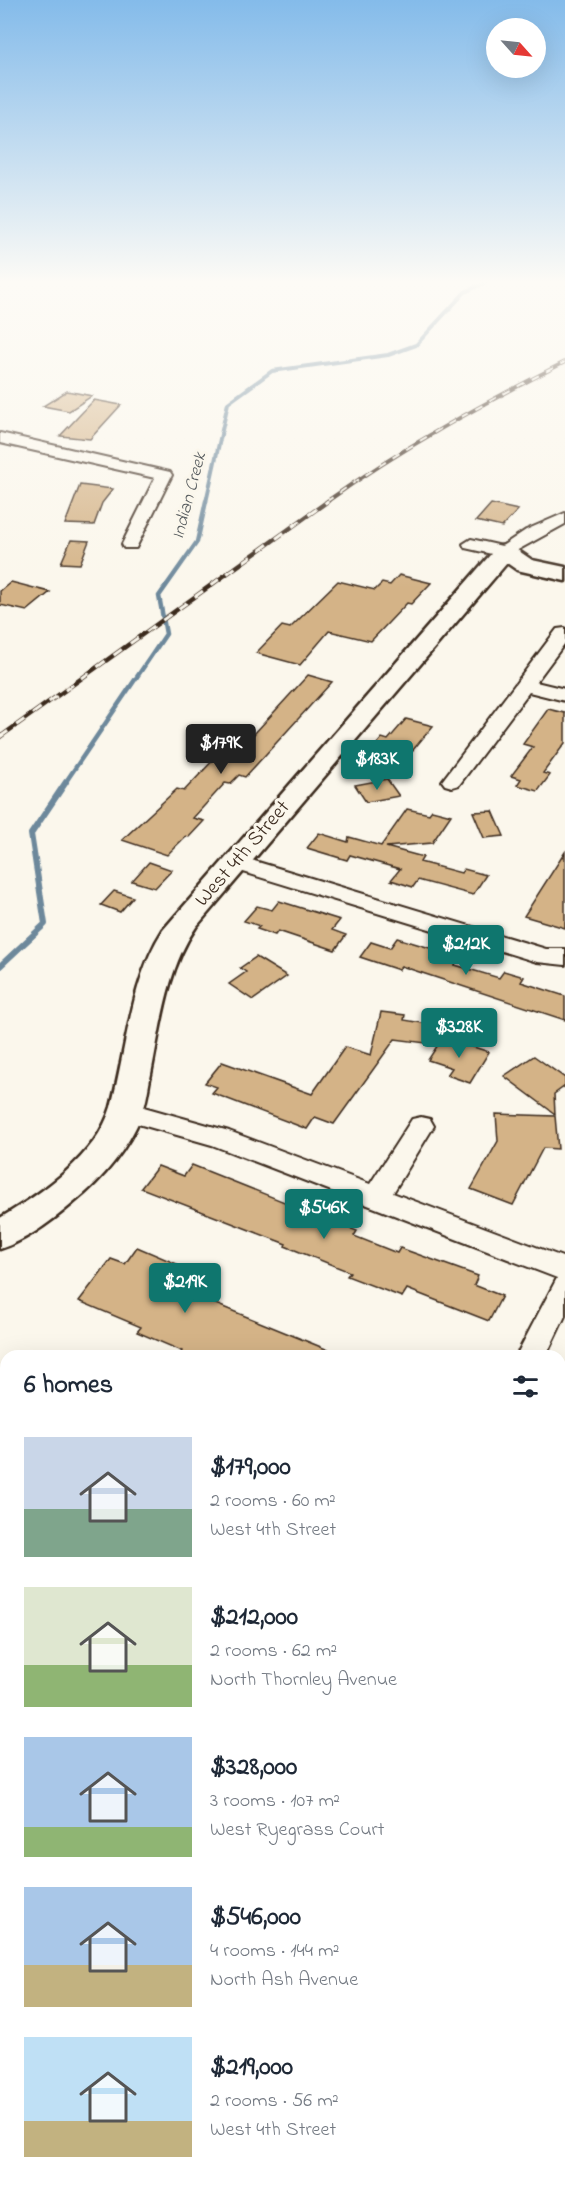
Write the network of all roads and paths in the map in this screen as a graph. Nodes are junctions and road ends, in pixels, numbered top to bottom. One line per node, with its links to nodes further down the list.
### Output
1 (0, 438): 3 (street)
2 (565, 518): 5 (street, West 4th Street)
3 (130, 544)
4 (471, 544): 5 (street)
5 (506, 552): 6 (main road); 7 (main road); 12 (main road, West 4th Street)
6 (565, 559)
7 (565, 574)
8 (563, 633): 9 (street)
9 (524, 685): 10 (street); 11 (street)
10 (565, 695)
11 (452, 781)
12 (235, 862): 13 (street); 14 (main road, West 4th Street)
13 (565, 957)
14 (126, 1111): 16 (street); 17 (main road, West 4th Street)
15 (421, 1126): 16 (street)
16 (376, 1197): 18 (street)
17 (0, 1235)
18 (565, 1270)
19 (565, 1287): 20 (street)
20 (534, 1350)

